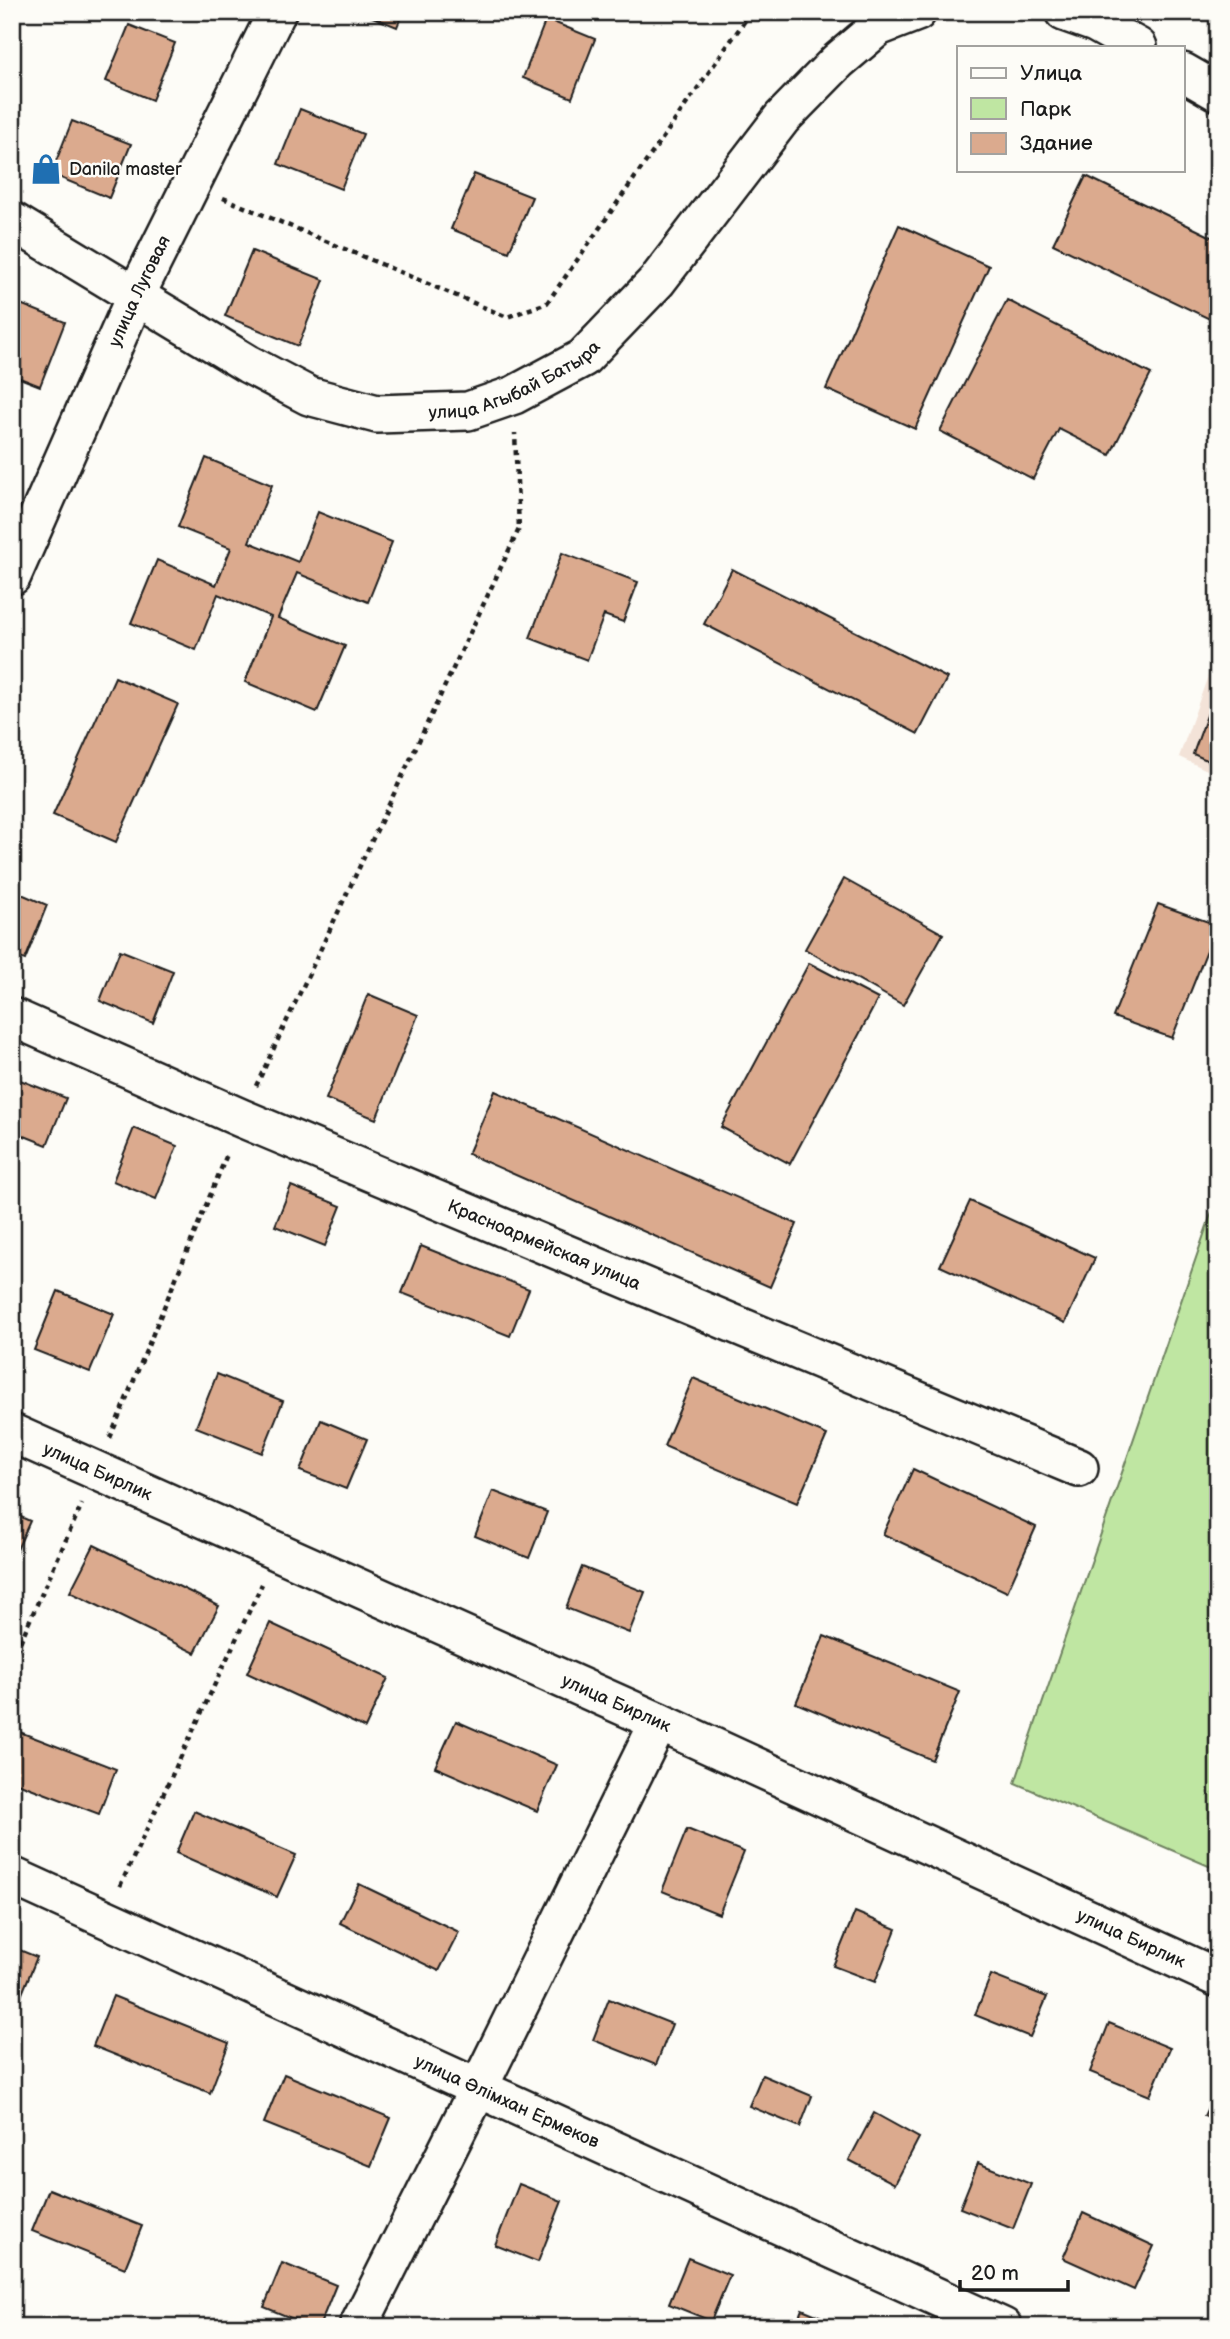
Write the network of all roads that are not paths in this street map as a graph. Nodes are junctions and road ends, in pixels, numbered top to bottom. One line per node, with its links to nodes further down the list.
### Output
1 (277, 12): 8 (street, улица Луговая)
2 (917, 12): 8 (street, улица Агыбай Батыра)
3 (1064, 12): 4 (street)
4 (1136, 46)
5 (1184, 73): 6 (street)
6 (1218, 92)
7 (12, 221): 8 (street, улица Агыбай Батыра)
8 (136, 295): 9 (street, улица Луговая)
9 (12, 576)
10 (12, 1017): 12 (street, Красноармейская улица)
11 (12, 1433): 13 (street, улица Бирлик)
12 (1079, 1468)
13 (659, 1722): 15 (street, улица Бирлик); 16 (street)
14 (12, 1876): 16 (street, улица Әлімхан Ермеков)
15 (1218, 1978)
16 (478, 2089): 17 (street); 18 (street, улица Әлімхан Ермеков)
17 (358, 2327)
18 (1003, 2327)

